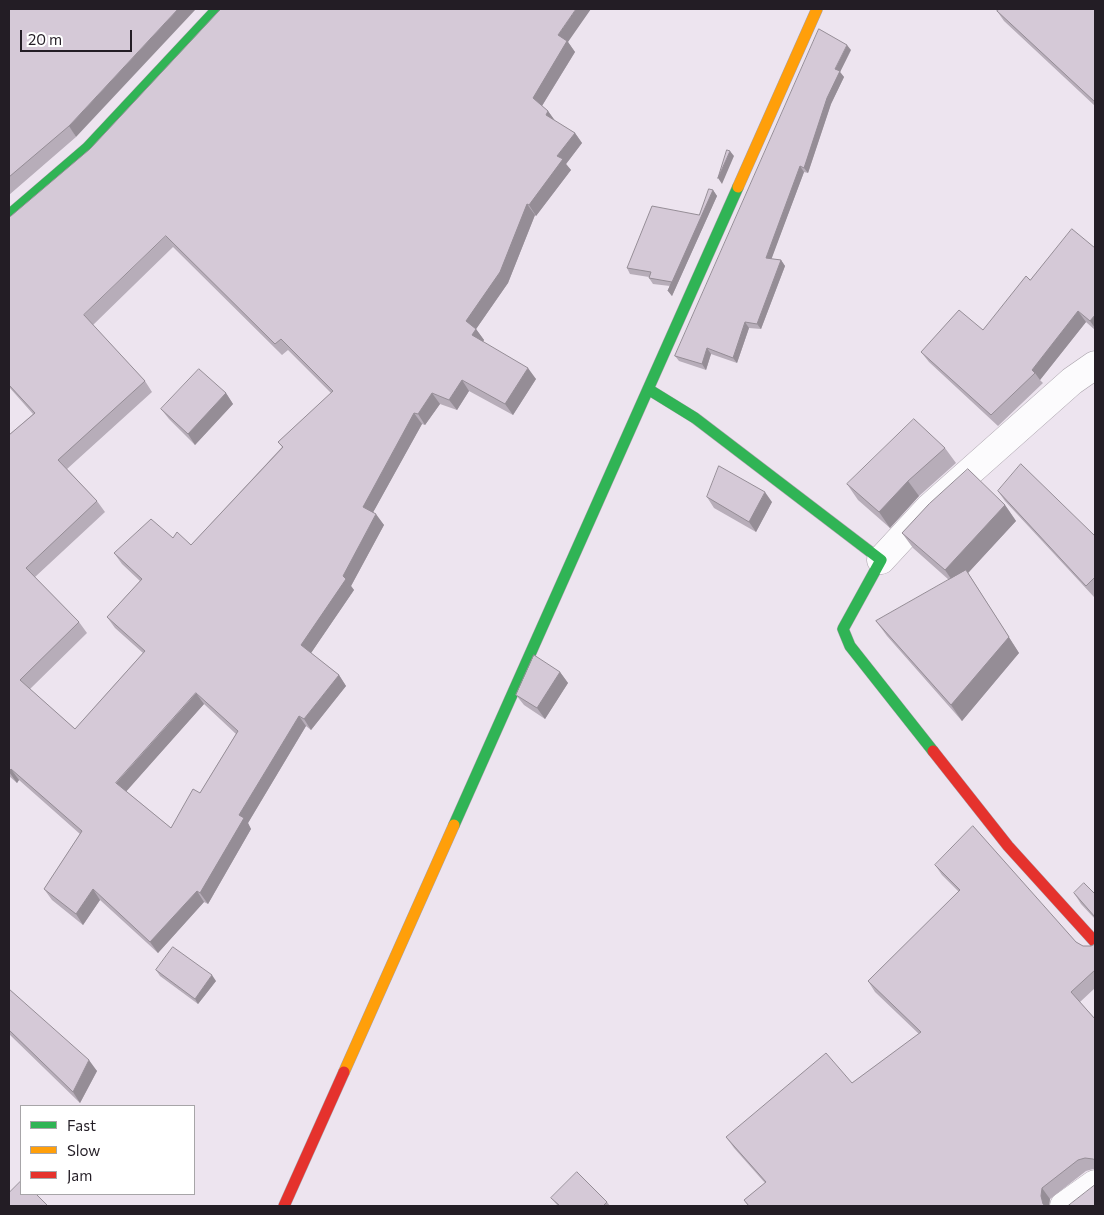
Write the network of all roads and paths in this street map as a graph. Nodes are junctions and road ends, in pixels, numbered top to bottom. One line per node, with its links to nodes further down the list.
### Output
1 (217, 9): 3 (main road)
2 (817, 9): 5 (main road)
3 (9, 215)
4 (1095, 365): 6 (street)
5 (648, 389): 6 (main road); 9 (main road)
6 (881, 560): 7 (main road)
7 (1095, 942)
8 (1095, 1184): 10 (street)
9 (284, 1206)
10 (1064, 1206)

